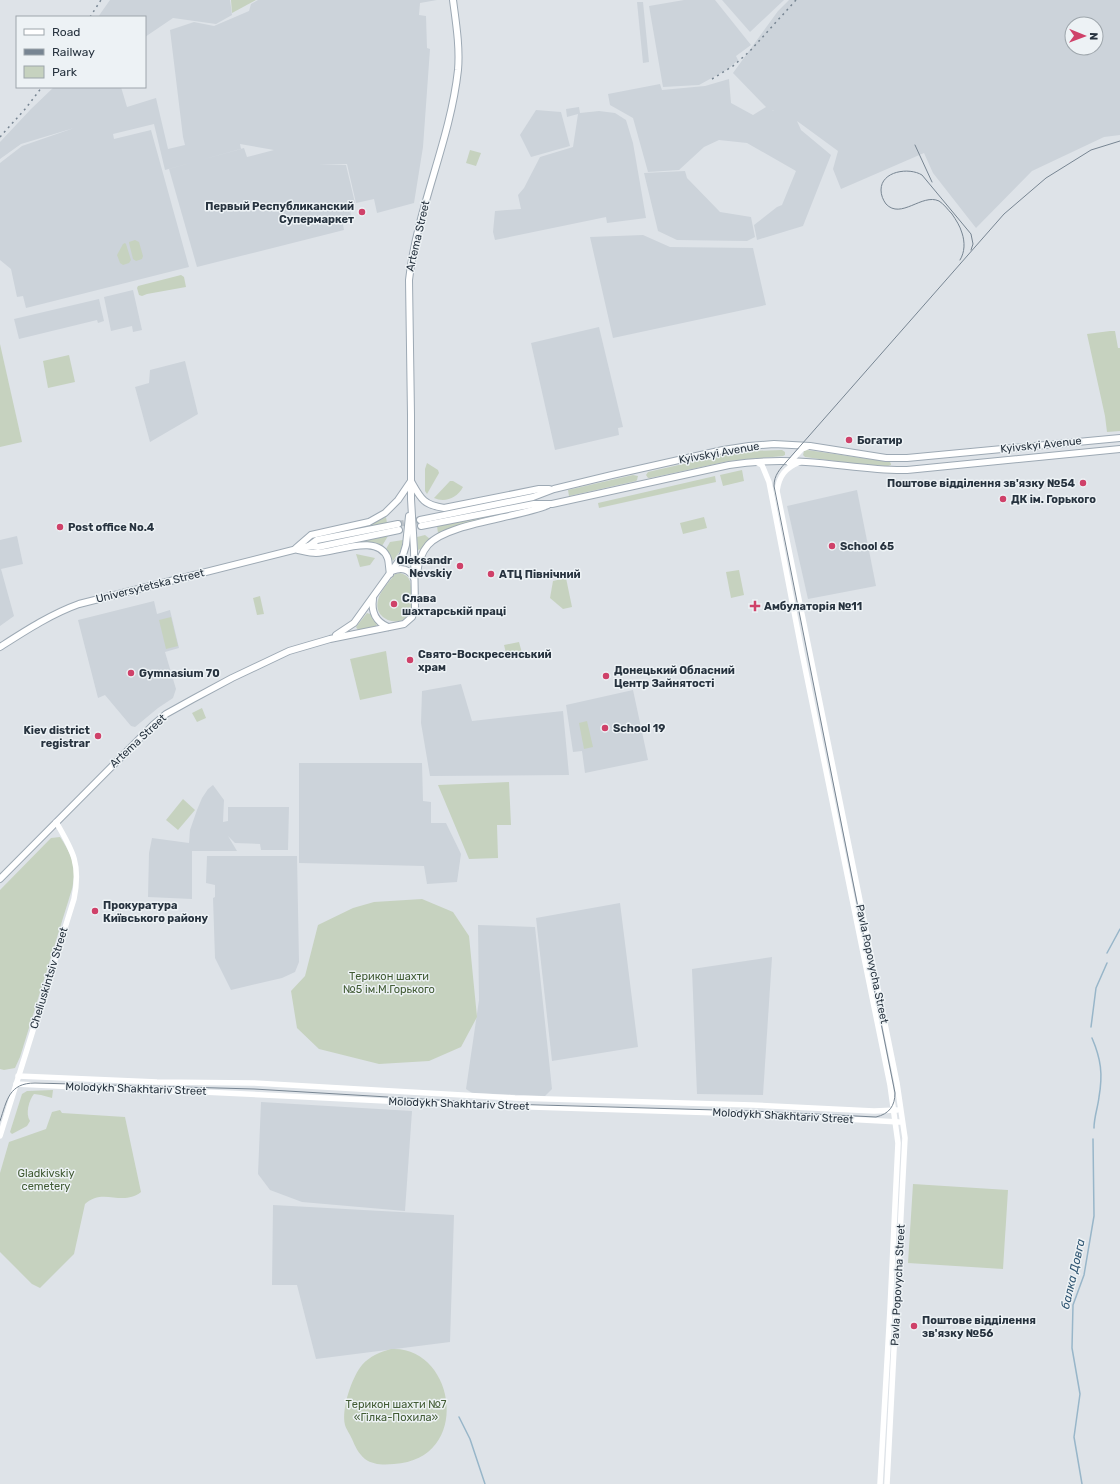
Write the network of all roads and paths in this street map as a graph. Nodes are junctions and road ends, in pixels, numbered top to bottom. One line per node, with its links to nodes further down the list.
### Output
1 (453, 0): 12 (main road, Artema Street)
2 (1120, 438): 6 (main road, Kyivskyi Avenue)
3 (810, 446): 5 (main road, Kyivskyi Avenue); 7 (main road); 13 (main road, Kyivskyi Avenue)
4 (1120, 449): 11 (main road, Kyivskyi Avenue)
5 (894, 458): 6 (main road, Kyivskyi Avenue); 10 (main road)
6 (907, 458): 11 (main road)
7 (790, 461): 8 (main road, Kyivskyi Avenue); 9 (main road, Kyivskyi Avenue); 14 (main road)
8 (801, 461): 10 (main road, Kyivskyi Avenue); 33 (main road, Pavla Popovycha Street)
9 (754, 462): 14 (main road, Pavla Popovycha Street); 16 (main road, Kyivskyi Avenue)
10 (889, 470): 11 (main road, Kyivskyi Avenue)
11 (907, 470)
12 (411, 482): 13 (main road); 15 (main road, Artema Street); 19 (main road)
13 (554, 489): 16 (main road, Kyivskyi Avenue)
14 (772, 495): 32 (main road, Pavla Popovycha Street)
15 (411, 499): 21 (main road, Artema Street); 22 (main road, Artema Street)
16 (552, 504): 23 (main road)
17 (398, 527): 18 (main road, Universytetska Street)
18 (309, 546): 19 (main road, Universytetska Street); 20 (main road)
19 (294, 550): 20 (main road); 27 (main road, Universytetska Street)
20 (316, 553): 21 (main road)
21 (391, 572): 22 (main road); 24 (main road, Artema Street)
22 (414, 578): 23 (main road, Artema Street)
23 (415, 591): 25 (main road, Artema Street)
24 (373, 598): 25 (main road); 26 (main road, Artema Street)
25 (389, 627): 26 (main road, Artema Street)
26 (330, 639): 28 (main road, Artema Street)
27 (0, 646)
28 (56, 822): 29 (main road, Artema Street); 30 (main road, Cheliuskintsiv Street)
29 (0, 879)
30 (18, 1076): 31 (main road, Cheliuskintsiv Street); 32 (main road, Molodykh Shakhtariv Street)
31 (16, 1084): 34 (main road, Molodykh Shakhtariv Street); 36 (main road, Cheliuskintsiv Street)
32 (893, 1110): 33 (main road, Molodykh Shakhtariv Street); 34 (main road, Pavla Popovycha Street)
33 (901, 1110): 35 (main road, Pavla Popovycha Street)
34 (896, 1122): 35 (main road, Molodykh Shakhtariv Street); 37 (main road, Pavla Popovycha Street)
35 (903, 1123): 38 (main road, Pavla Popovycha Street)
36 (0, 1136)
37 (880, 1484)
38 (887, 1484)

